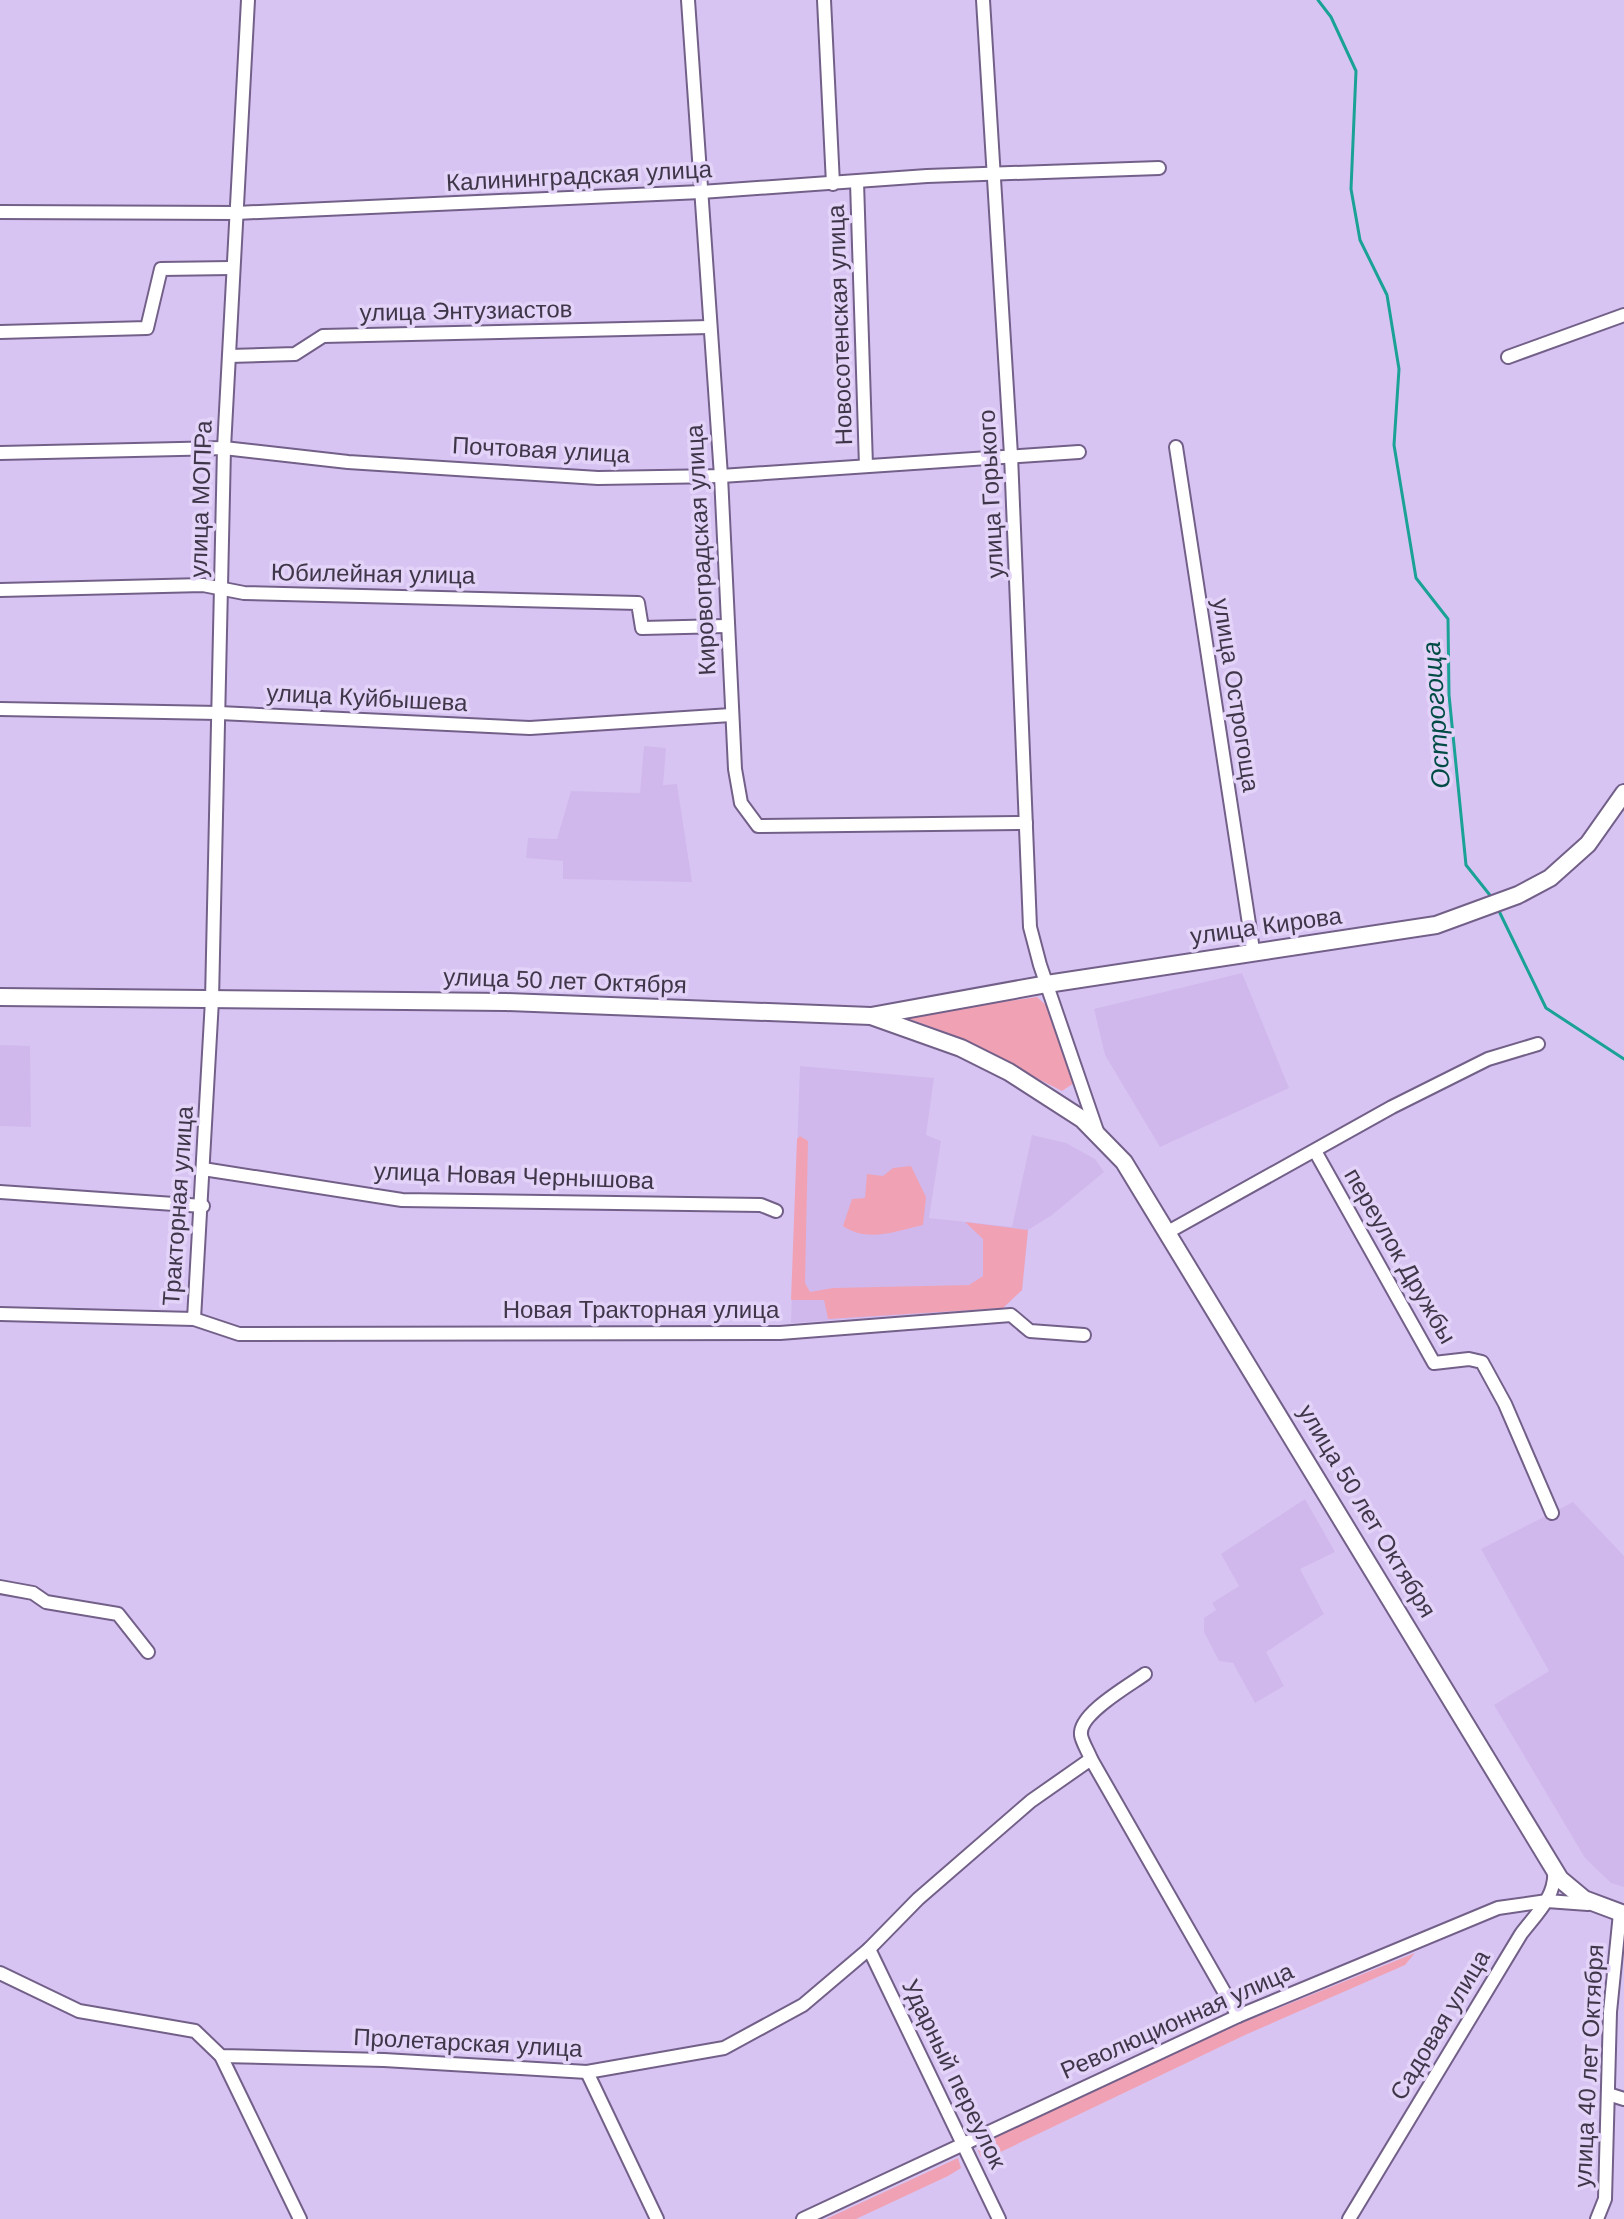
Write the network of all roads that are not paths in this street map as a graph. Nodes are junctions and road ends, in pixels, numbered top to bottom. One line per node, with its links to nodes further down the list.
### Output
1 (248, 0): 11 (street, улица МОПРа)
2 (688, 0): 9 (street, Кировоградская улица)
3 (824, 0): 8 (street, Новосотенская улица)
4 (983, 0): 6 (street, улица Горького)
5 (1159, 168): 6 (street, Калининградская улица)
6 (994, 176): 7 (street, Калининградская улица); 22 (street, улица Горького)
7 (857, 182): 8 (street, Калининградская улица); 23 (street, Новосотенская улица)
8 (833, 184): 9 (street, Калининградская улица)
9 (701, 192): 11 (street, Калининградская улица); 14 (street, Кировоградская улица)
10 (0, 212): 11 (street, Калининградская улица)
11 (236, 213): 12 (street, улица МОПРа)
12 (231, 268): 15 (street); 16 (street, улица МОПРа)
13 (1624, 315): 17 (street)
14 (710, 327): 16 (street, улица Энтузиастов); 24 (street, Кировоградская улица)
15 (0, 332)
16 (229, 356): 19 (street, улица МОПРа)
17 (1508, 357)
18 (1176, 447): 33 (street, улица Острогоща)
19 (224, 448): 21 (street, Почтовая улица); 24 (street, Почтовая улица); 25 (street, улица МОПРа)
20 (1079, 452): 22 (street, Почтовая улица)
21 (0, 453)
22 (1011, 455): 23 (street, Почтовая улица); 32 (street, улица Горького)
23 (866, 466): 24 (street, Почтовая улица)
24 (721, 476): 27 (street, Кировоградская улица)
25 (220, 588): 26 (street, Юбилейная улица); 27 (street, Юбилейная улица); 29 (street, улица МОПРа)
26 (0, 590)
27 (726, 626): 30 (street, Кировоградская улица)
28 (0, 709): 29 (street, улица Куйбышева)
29 (219, 713): 30 (street, улица Куйбышева); 36 (street, улица МОПРа)
30 (731, 715): 32 (street, Кировоградская улица)
31 (1624, 793): 33 (main road, улица Кирова)
32 (1026, 823): 34 (street, улица Горького)
33 (1253, 950): 34 (main road, улица Кирова)
34 (1047, 984): 37 (main road, улица Кирова); 39 (street, улица 50 лет Октября)
35 (0, 997): 36 (main road, улица 50 лет Октября)
36 (212, 1000): 37 (main road, улица 50 лет Октября); 41 (street, Тракторная улица)
37 (871, 1016): 39 (main road, улица 50 лет Октября)
38 (1538, 1044): 40 (street, переулок Дружбы)
39 (1098, 1134): 45 (main road, улица 50 лет Октября)
40 (1315, 1151): 45 (street, переулок Дружбы); 49 (street, переулок Дружбы)
41 (203, 1169): 43 (street, Тракторная улица); 44 (street, улица Новая Чернышова)
42 (0, 1192): 43 (street)
43 (203, 1206): 47 (street, Тракторная улица)
44 (776, 1211)
45 (1168, 1232): 54 (main road, улица 50 лет Октября)
46 (0, 1314): 47 (street, Тракторная улица)
47 (194, 1319): 48 (street, Новая Тракторная улица)
48 (1084, 1335)
49 (1552, 1513)
50 (0, 1587): 51 (street)
51 (148, 1652)
52 (1145, 1674): 53 (street)
53 (1091, 1759): 59 (street, Пролетарская улица); 61 (street)
54 (1554, 1869): 55 (main road, улица 50 лет Октября); 56 (street)
55 (1568, 1888): 56 (street); 57 (main road, улица 50 лет Октября)
56 (1547, 1901): 57 (street); 61 (street, Революционная улица); 71 (street, Садовая улица)
57 (1599, 1905): 58 (main road, улица 50 лет Октября)
58 (1622, 1914): 64 (street, улица 40 лет Октября)
59 (869, 1949): 63 (street, Пролетарская улица); 66 (street, Ударный переулок)
60 (0, 1973): 62 (street)
61 (1238, 2016): 66 (street, Революционная улица)
62 (221, 2056): 63 (street, Пролетарская улица); 67 (street)
63 (587, 2072): 68 (street)
64 (1608, 2094): 65 (street); 72 (street, улица 40 лет Октября)
65 (1624, 2099)
66 (963, 2142): 69 (street, Революционная улица); 70 (street, Ударный переулок)
67 (300, 2219)
68 (657, 2219)
69 (803, 2219)
70 (999, 2219)
71 (1349, 2219)
72 (1597, 2219)

